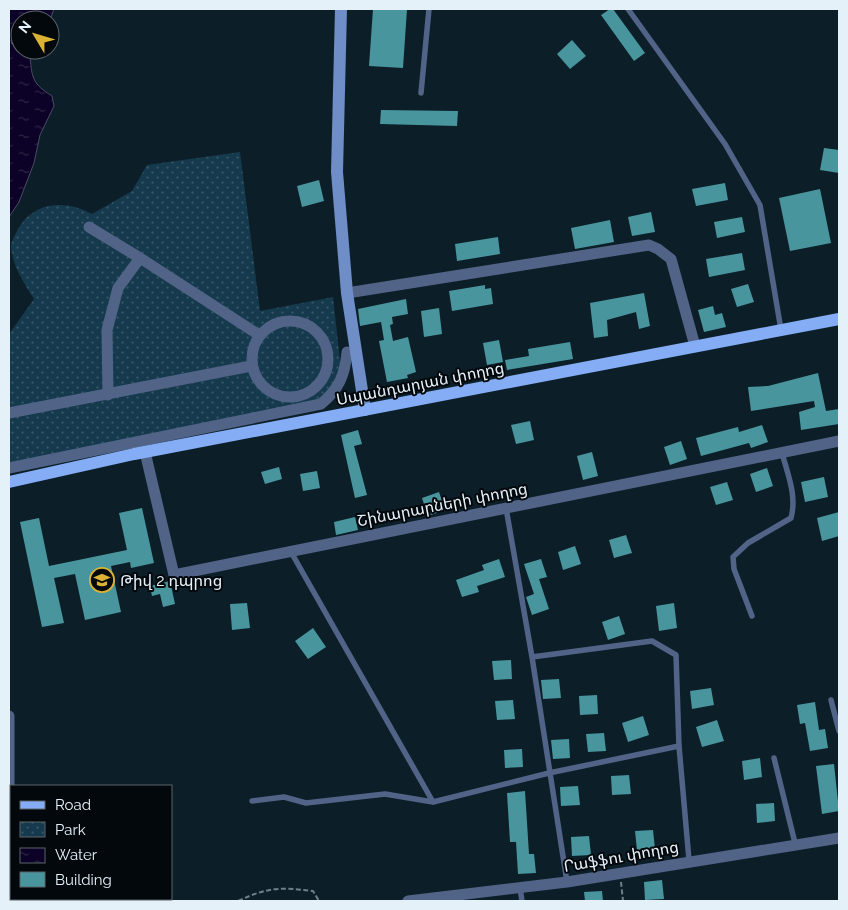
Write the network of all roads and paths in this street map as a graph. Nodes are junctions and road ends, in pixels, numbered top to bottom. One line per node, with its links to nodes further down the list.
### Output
1 (341, 9): 7 (street)
2 (429, 9): 4 (lane)
3 (628, 9): 9 (lane)
4 (421, 93)
5 (89, 226): 6 (street)
6 (140, 258): 10 (street); 14 (street)
7 (347, 293): 11 (street); 16 (street)
8 (839, 319): 9 (main road, Սպանդարյան փողոց)
9 (781, 330): 11 (main road, Սպանդարյան փողոց)
10 (259, 335): 13 (street); 15 (street)
11 (695, 346): 16 (main road, Սպանդարյան փողոց)
12 (347, 352): 17 (street)
13 (251, 366): 14 (street); 15 (street)
14 (108, 395): 18 (street)
15 (288, 397): 17 (street)
16 (364, 410): 20 (main road, Սպանդարյան փողոց)
17 (290, 412): 22 (street)
18 (9, 413)
19 (839, 441): 21 (street, Շինարարների փողոց)
20 (145, 452): 23 (main road, Սպանդարյան փողոց); 25 (street, Շինարարների փողոց)
21 (782, 453): 24 (street, Շինարարների փողոց); 26 (lane)
22 (9, 468)
23 (9, 482)
24 (506, 508): 25 (street, Շինարարների փողոց); 27 (lane)
25 (291, 552): 35 (lane)
26 (752, 616)
27 (532, 657): 31 (lane); 33 (lane)
28 (831, 700): 30 (lane)
29 (9, 716): 36 (street)
30 (839, 731)
31 (679, 746): 33 (lane); 39 (lane)
32 (774, 758): 38 (lane)
33 (548, 773): 35 (lane); 41 (lane)
34 (252, 800): 35 (lane)
35 (433, 802)
36 (9, 811)
37 (839, 838): 38 (street, Րաֆֆու փողոց)
38 (795, 843): 39 (street, Րաֆֆու փողոց)
39 (689, 860): 40 (street, Րաֆֆու փողոց)
40 (620, 872): 41 (street, Րաֆֆու փողոց); 47 (path)
41 (567, 882): 42 (street, Րաֆֆու փողոց)
42 (520, 888): 45 (street, Րաֆֆու փողոց); 46 (lane)
43 (238, 901): 44 (path)
44 (319, 901)
45 (415, 901)
46 (522, 901)
47 (623, 901)

